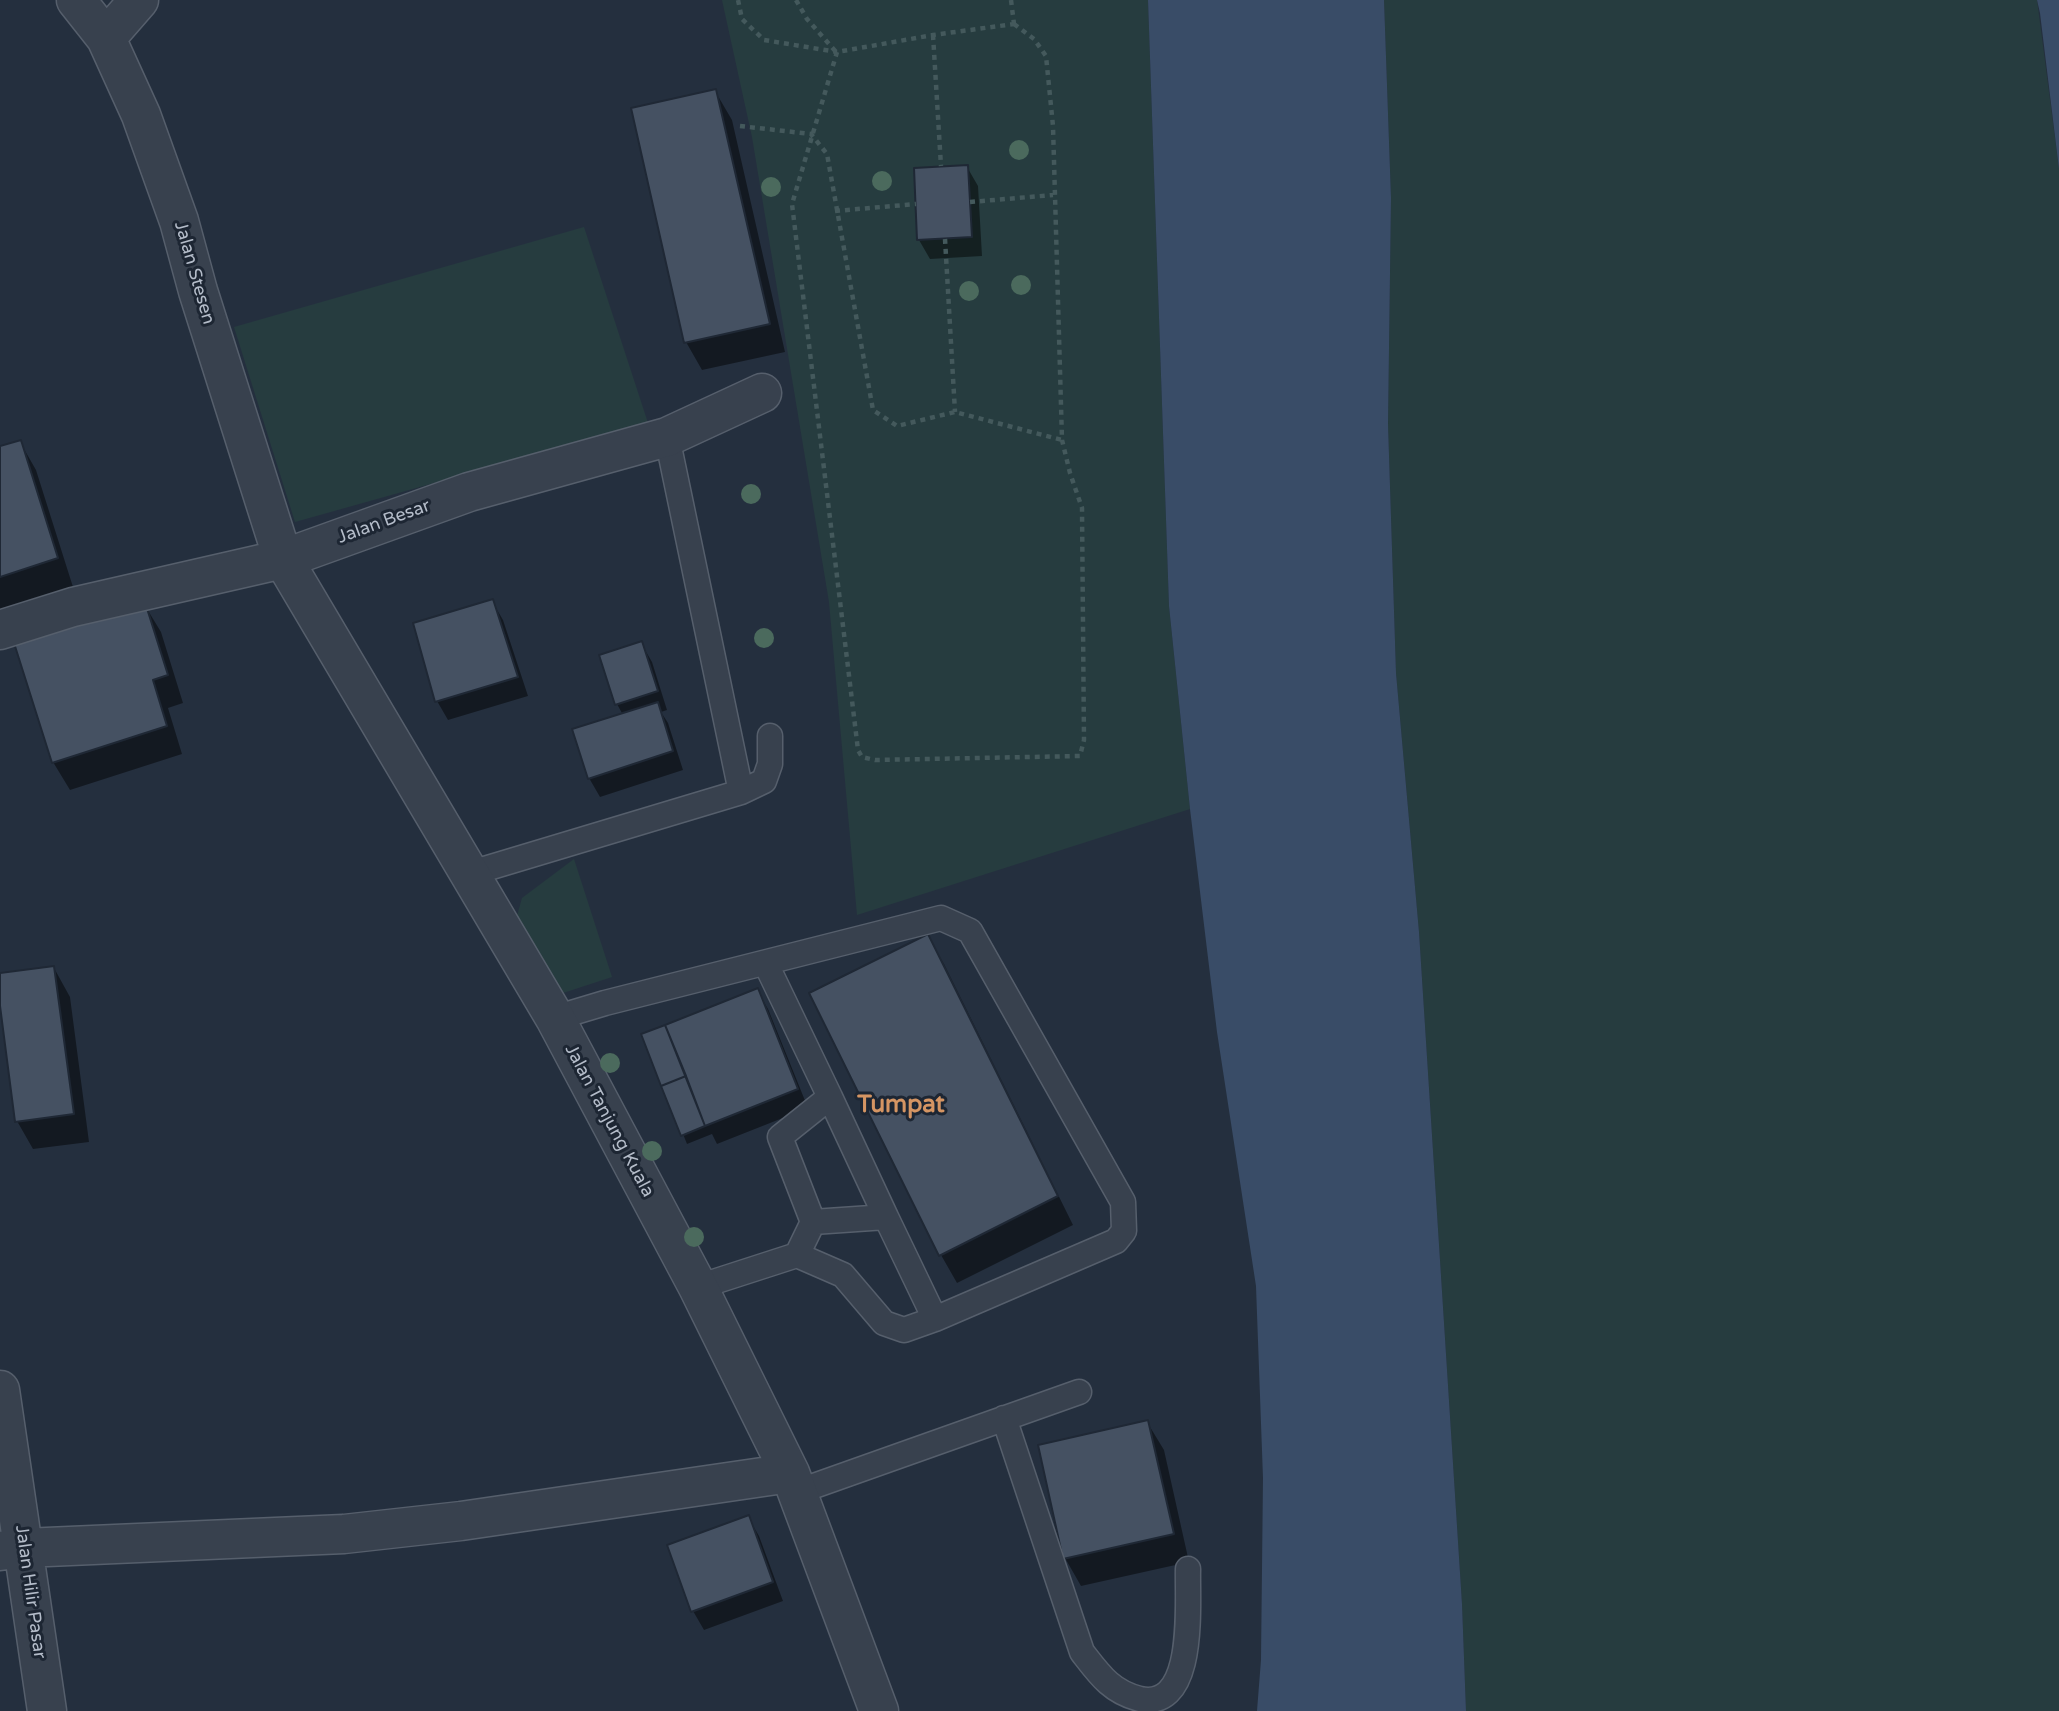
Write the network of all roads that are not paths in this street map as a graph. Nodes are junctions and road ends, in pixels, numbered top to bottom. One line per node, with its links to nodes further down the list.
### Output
1 (76, 0): 3 (street, Jalan Stesen)
2 (139, 0): 3 (street)
3 (106, 38): 6 (street, Jalan Stesen)
4 (762, 393): 5 (street, Jalan Besar)
5 (667, 437): 6 (street, Jalan Besar); 9 (lane)
6 (283, 559): 7 (street, Jalan Besar); 10 (street, Jalan Tanjung Kuala)
7 (0, 630)
8 (770, 736): 9 (lane)
9 (741, 792): 10 (lane)
10 (468, 874): 12 (street, Jalan Tanjung Kuala)
11 (766, 964): 12 (lane); 13 (lane); 18 (lane)
12 (555, 1018): 17 (street, Jalan Tanjung Kuala)
13 (830, 1097): 14 (lane); 15 (lane)
14 (886, 1217): 15 (lane); 18 (lane)
15 (813, 1222): 16 (lane)
16 (797, 1255): 17 (lane); 18 (lane)
17 (698, 1287): 22 (street, Jalan Tanjung Kuala)
18 (935, 1319)
19 (0, 1390): 23 (street, Jalan Hilir Pasar)
20 (1079, 1392): 21 (lane)
21 (1004, 1418): 22 (lane); 24 (lane)
22 (793, 1482): 23 (street); 26 (street, Jalan Tanjung Kuala)
23 (12, 1549): 25 (street, Jalan Hilir Pasar)
24 (1188, 1569)
25 (47, 1711)
26 (880, 1711)

